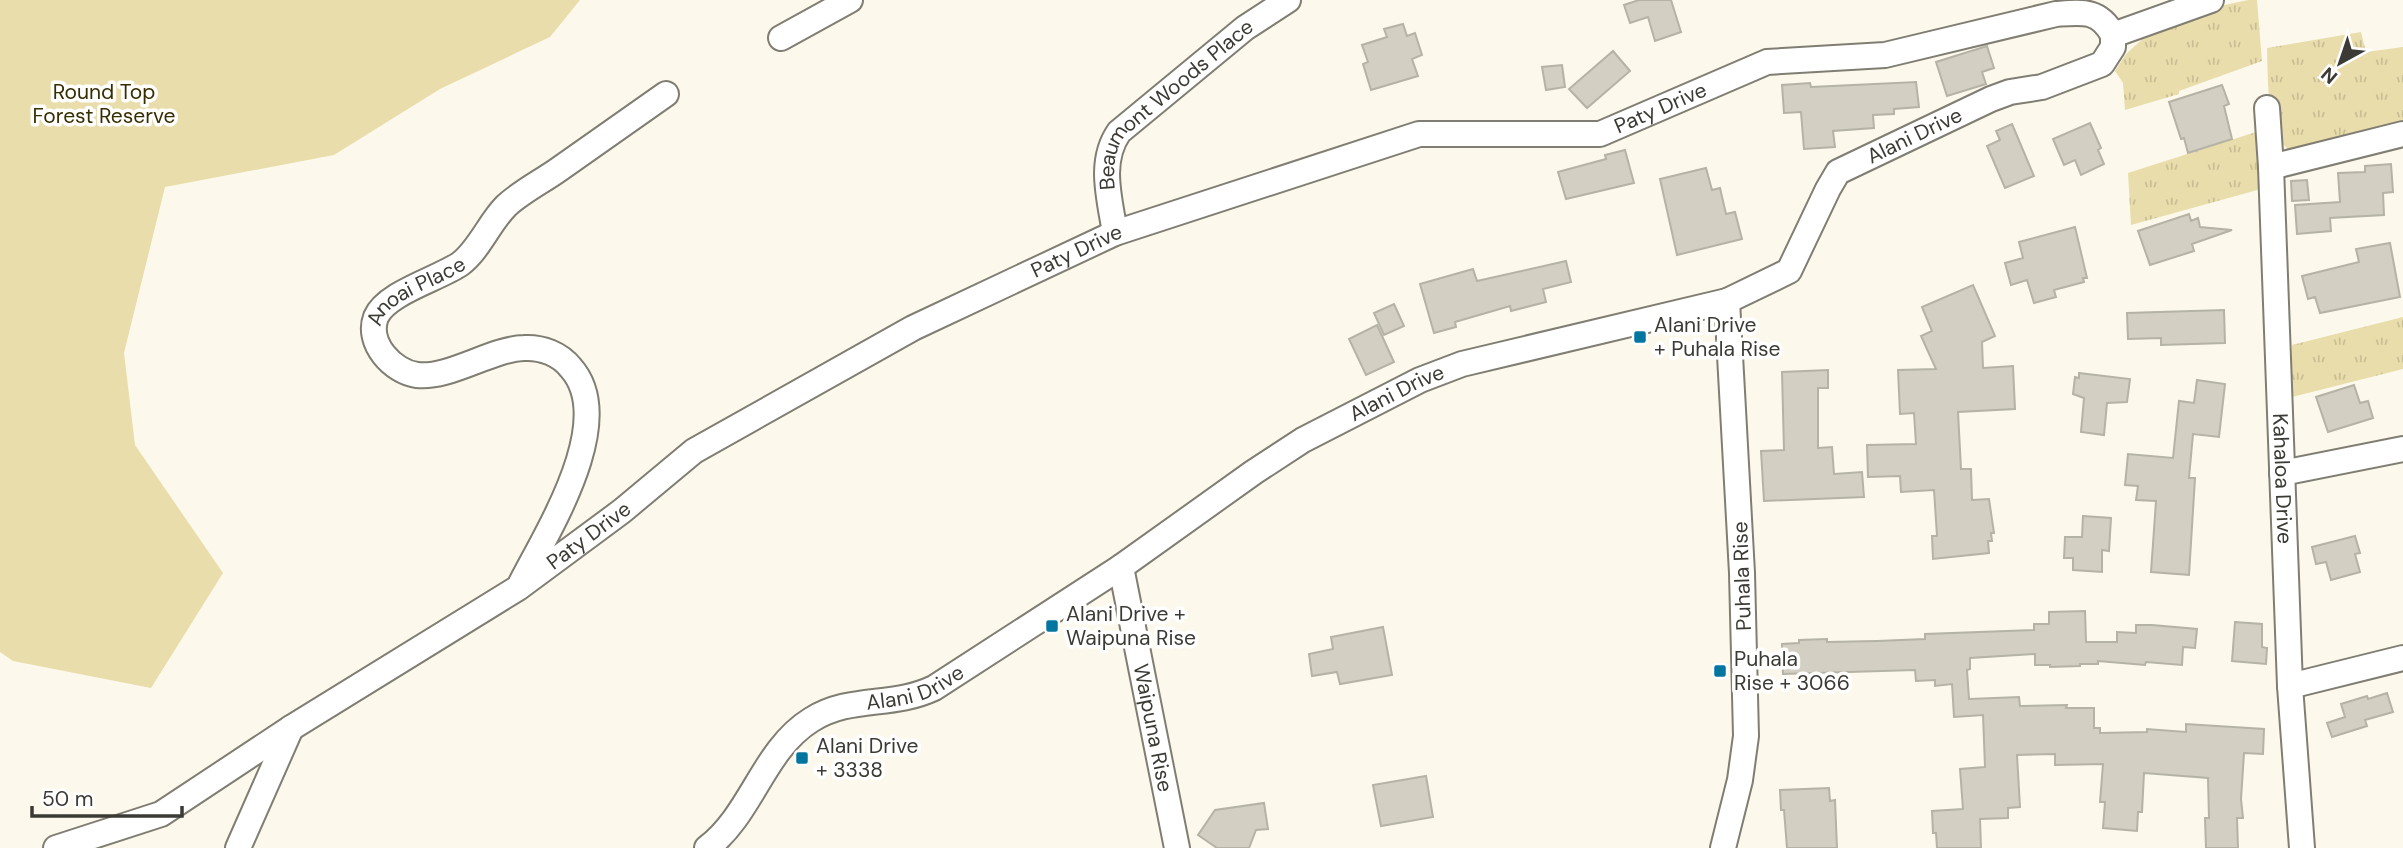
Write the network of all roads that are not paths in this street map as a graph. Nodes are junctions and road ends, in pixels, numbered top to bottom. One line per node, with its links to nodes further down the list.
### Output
1 (850, 0): 5 (street)
2 (1288, 0): 10 (street, Beaumont Woods Place)
3 (2211, 0): 4 (street)
4 (2113, 35): 10 (street, Paty Drive); 11 (street, Alani Drive)
5 (781, 38)
6 (666, 94): 15 (street, Anoai Place)
7 (2267, 108): 9 (street, Kahaloa Drive)
8 (2403, 134): 9 (street)
9 (2271, 167): 13 (street, Kahaloa Drive)
10 (1115, 233): 15 (street, Paty Drive)
11 (1727, 301): 14 (street, Alani Drive); 23 (street, Puhala Rise)
12 (2403, 449): 13 (street)
13 (2282, 473): 17 (street, Kahaloa Drive)
14 (1121, 567): 21 (street, Alani Drive); 22 (street, Waipuna Rise)
15 (518, 588): 18 (street, Paty Drive)
16 (2403, 658): 17 (street)
17 (2290, 686): 24 (street, Kahaloa Drive)
18 (291, 728): 19 (street, Paty Drive); 20 (street)
19 (56, 848)
20 (238, 848)
21 (707, 848)
22 (1177, 848)
23 (1723, 848)
24 (2302, 848)

